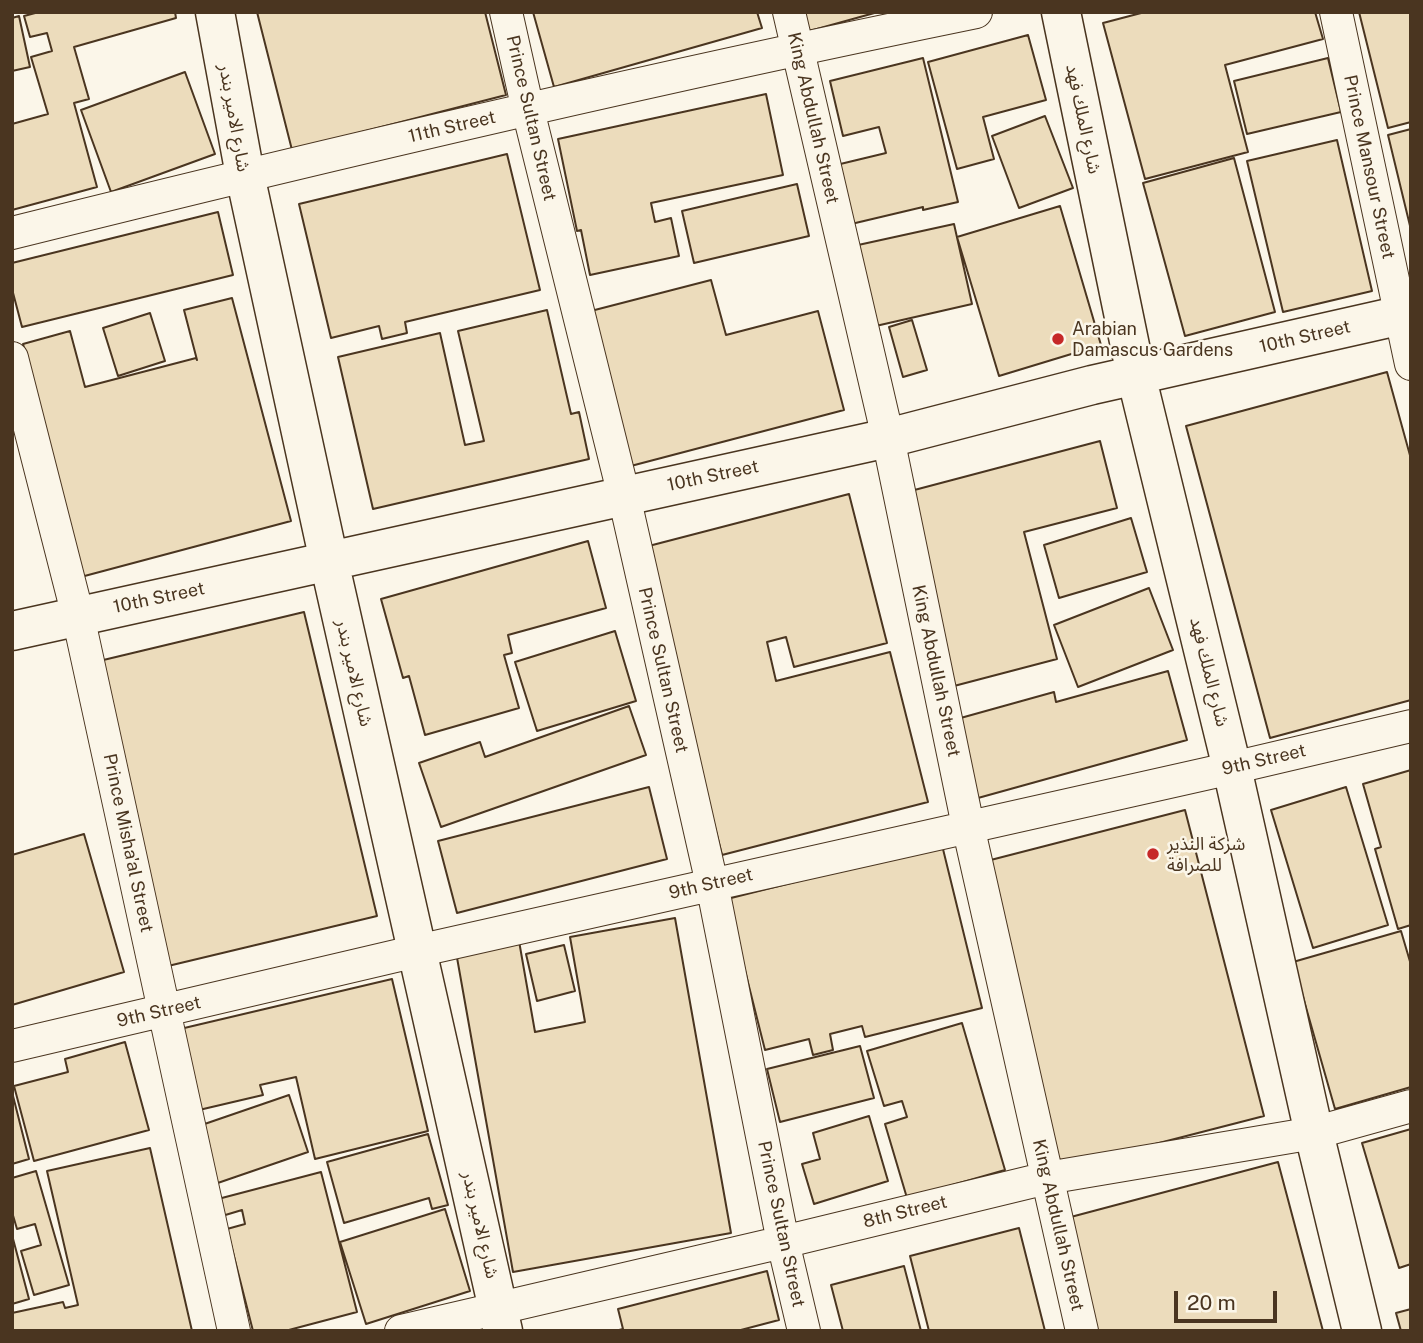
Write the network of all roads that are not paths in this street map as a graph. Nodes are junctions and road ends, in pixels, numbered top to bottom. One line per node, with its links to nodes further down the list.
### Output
1 (215, 12): 9 (street, شارع الامير بندر)
2 (506, 12): 8 (street, Prince Sultan Street)
3 (789, 12): 7 (street, King Abdullah Street)
4 (976, 12): 7 (street, 11th Street)
5 (1060, 12): 14 (street, شارع الملك فهد)
6 (1336, 12): 11 (street, Prince Mansour Street)
7 (797, 48): 8 (street, 11th Street); 15 (street, King Abdullah Street)
8 (528, 110): 9 (street, 11th Street); 16 (street, Prince Sultan Street)
9 (245, 175): 10 (street, 11th Street); 17 (street, شارع الامير بندر)
10 (12, 233)
11 (1406, 314): 13 (street, Prince Mansour Street); 14 (street, 10th Street)
12 (12, 358): 18 (street, Prince Misha'al Street)
13 (1411, 364)
14 (1136, 375): 15 (street, 10th Street); 21 (street, شارع الملك فهد)
15 (888, 438): 16 (street, 10th Street); 22 (street, King Abdullah Street)
16 (624, 496): 17 (street, 10th Street); 23 (street, Prince Sultan Street)
17 (329, 561): 18 (street, 10th Street); 24 (street, شارع الامير بندر)
18 (78, 616): 19 (street, 10th Street); 25 (street, Prince Misha'al Street)
19 (12, 631)
20 (1411, 726): 21 (street, 9th Street)
21 (1232, 768): 22 (street, 9th Street); 28 (street, شارع الملك فهد)
22 (968, 826): 23 (street, 9th Street); 29 (street, King Abdullah Street)
23 (712, 884): 24 (street, 9th Street); 30 (street, Prince Sultan Street)
24 (417, 951): 25 (street, 9th Street); 31 (street, شارع الامير بندر)
25 (164, 1011): 26 (street, 9th Street); 32 (street, Prince Misha'al Street)
26 (12, 1046)
27 (1411, 1106): 28 (street, 8th Street)
28 (1314, 1133): 29 (street, 8th Street); 36 (street, شارع الملك فهد)
29 (1047, 1178): 30 (street, 8th Street); 35 (street, King Abdullah Street)
30 (783, 1242): 31 (street, 8th Street); 34 (street, Prince Sultan Street)
31 (501, 1319): 33 (street, 8th Street)
32 (234, 1331)
33 (401, 1331)
34 (804, 1331)
35 (1082, 1331)
36 (1362, 1331)

